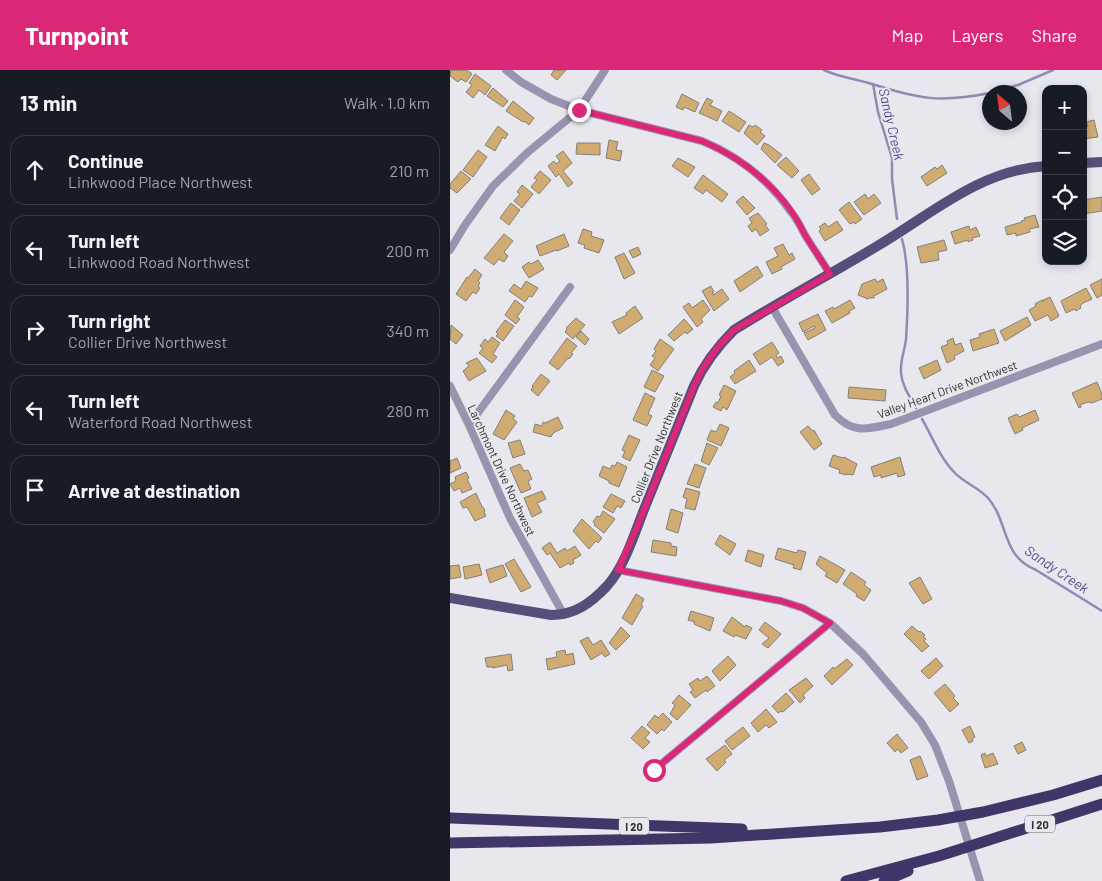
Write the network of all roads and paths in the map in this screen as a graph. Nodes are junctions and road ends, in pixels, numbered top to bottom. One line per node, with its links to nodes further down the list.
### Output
1 (506, 70): 3 (street)
2 (605, 70): 3 (street)
3 (579, 110): 7 (street); 8 (street)
4 (1102, 162): 5 (main road)
5 (1087, 163)
6 (1042, 167): 8 (main road, Collier Drive Northwest)
7 (450, 250)
8 (830, 274): 10 (main road, Collier Drive Northwest)
9 (570, 287): 13 (street)
10 (772, 306): 11 (street, Valley Heart Drive Northwest); 14 (main road, Collier Drive Northwest)
11 (1102, 344)
12 (450, 386): 13 (street, Larchmont Drive Northwest)
13 (469, 425): 16 (street, Larchmont Drive Northwest)
14 (618, 570): 16 (main road, Collier Drive Northwest); 17 (street)
15 (450, 598): 16 (main road, Collier Drive Northwest)
16 (564, 615)
17 (830, 623): 18 (street); 25 (street)
18 (654, 770)
19 (1102, 780): 22 (highway, I 20)
20 (1102, 804): 24 (highway, I 20)
21 (450, 818): 22 (highway, I 20)
22 (818, 830): 23 (highway)
23 (450, 843)
24 (978, 844): 26 (highway, I 20); 27 (highway)
25 (979, 880)
26 (846, 881)
27 (884, 881)

